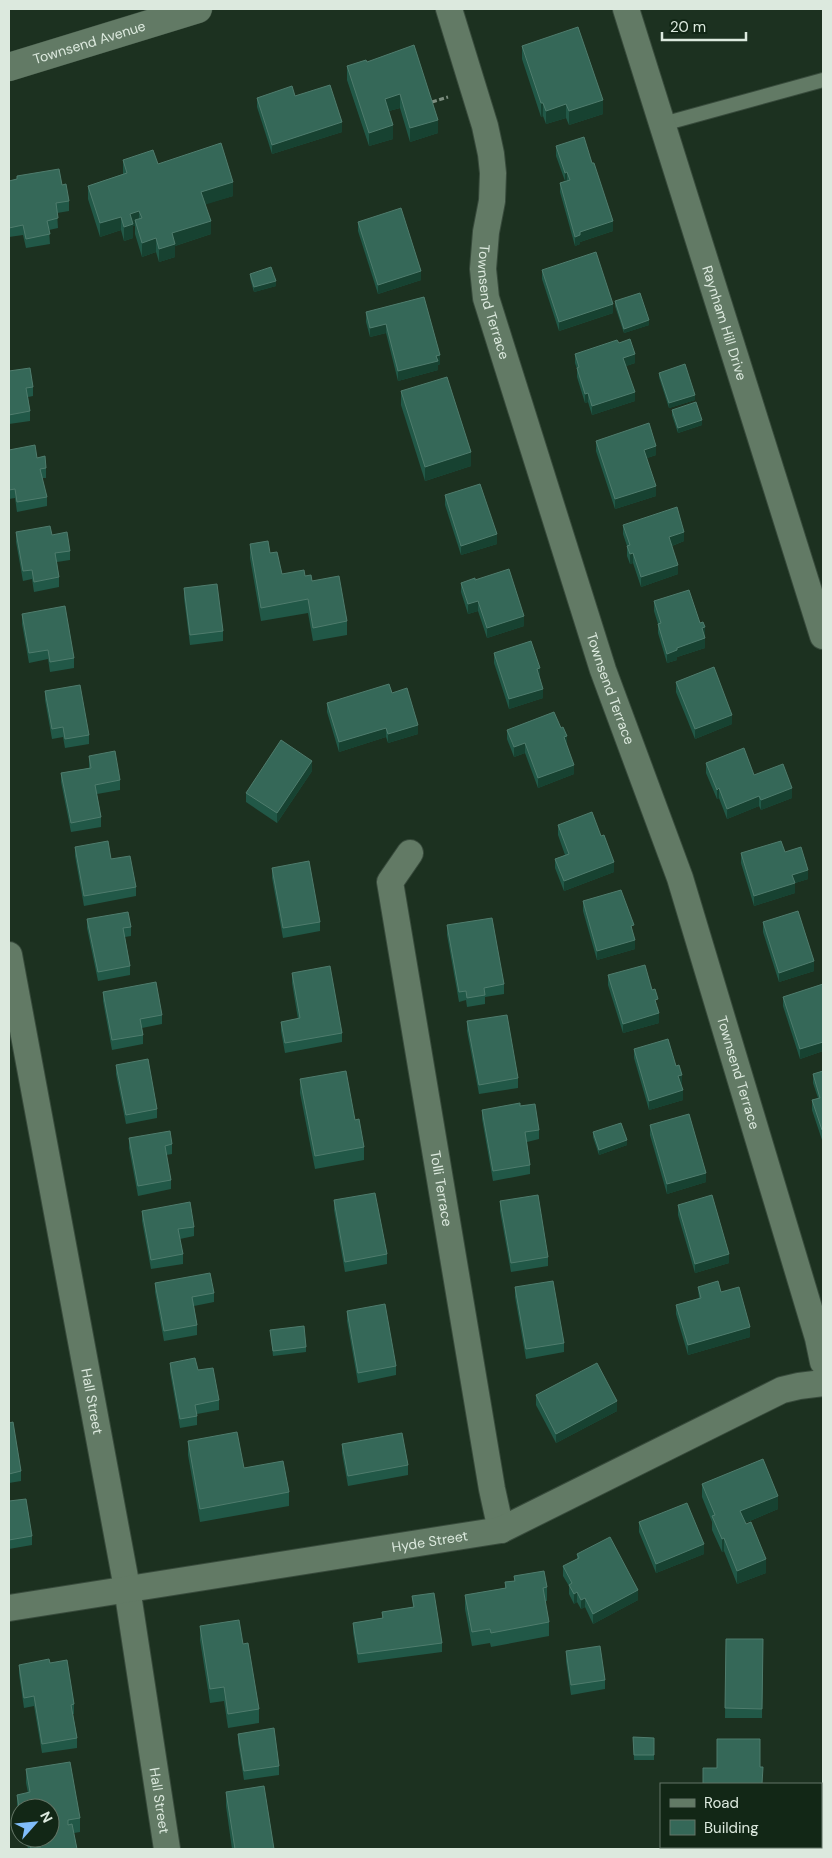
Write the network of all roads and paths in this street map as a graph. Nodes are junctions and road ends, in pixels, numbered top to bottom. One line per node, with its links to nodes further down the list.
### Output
1 (198, 9): 4 (main road, Townsend Avenue)
2 (449, 9): 11 (street, Townsend Terrace)
3 (626, 9): 7 (street, Raynham Hill Drive)
4 (143, 17): 5 (main road, Townsend Avenue)
5 (9, 67)
6 (823, 80): 7 (lane)
7 (662, 124): 8 (street, Raynham Hill Drive)
8 (823, 636)
9 (410, 853): 13 (street, Tolli Terrace)
10 (9, 955): 14 (street, Hall Street)
11 (823, 1362)
12 (823, 1383): 13 (street, Hyde Street)
13 (501, 1530): 14 (street, Hyde Street)
14 (127, 1588): 15 (street, Hyde Street); 16 (street, Hall Street)
15 (9, 1608)
16 (167, 1849)

